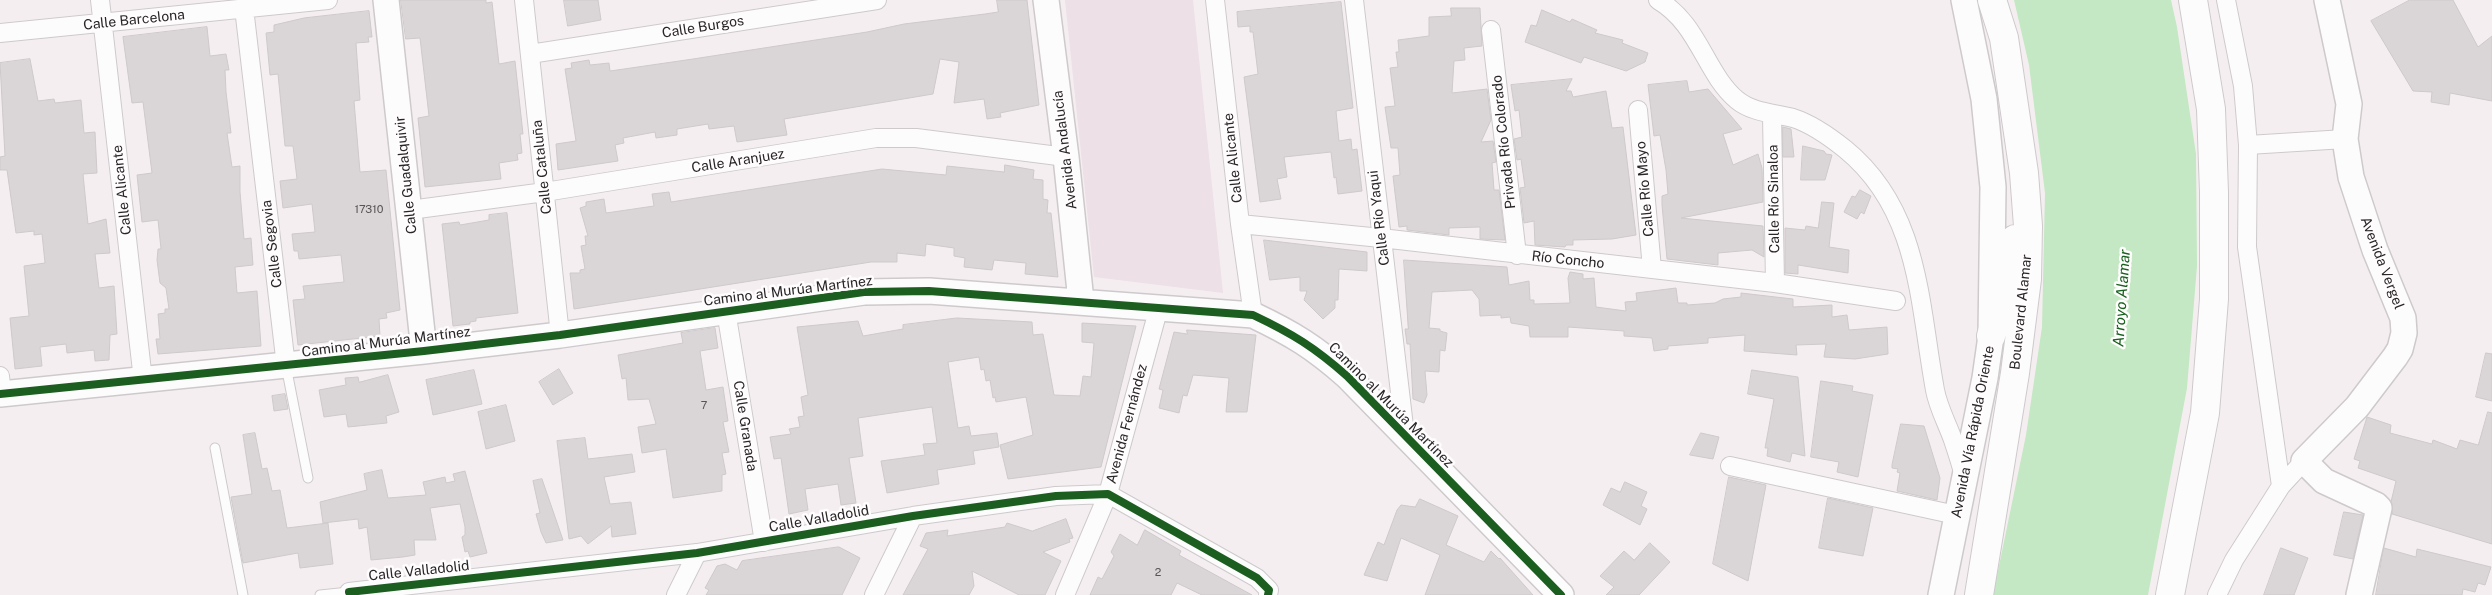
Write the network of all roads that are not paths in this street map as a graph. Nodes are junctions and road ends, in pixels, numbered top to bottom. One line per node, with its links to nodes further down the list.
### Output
1 (100, 0): 16 (street, Calle Alicante)
2 (328, 0): 15 (street, Calle Barcelona)
3 (386, 0): 27 (street, Calle Guadalquivir)
4 (524, 0): 19 (street, Calle Cataluña)
5 (877, 0): 19 (street, Calle Burgos)
6 (1046, 0): 24 (street, Avenida Andalucía)
7 (1215, 0): 28 (street, Calle Alicante)
8 (1354, 0): 29 (street, Calle Río Yaqui)
9 (1658, 0): 21 (street)
10 (1964, 0): 39 (street, Avenida Vía Rápida Oriente)
11 (1992, 0): 25 (highway, Boulevard Alamar)
12 (2193, 0): 66 (highway)
13 (2226, 0): 23 (street)
14 (2327, 0): 22 (street, Avenida Vergel)
15 (244, 8): 16 (street, Calle Barcelona); 41 (street, Calle Segovia)
16 (103, 23): 18 (street, Calle Barcelona); 42 (street, Calle Alicante)
17 (1491, 30): 30 (street, Privada Río Colorado)
18 (0, 33)
19 (530, 54): 26 (street, Calle Cataluña)
20 (1638, 110): 31 (street, Calle Río Mayo)
21 (1772, 115): 32 (street, Calle Río Sinaloa); 49 (street)
22 (2344, 139): 23 (street); 46 (street, Avenida Vergel)
23 (2248, 145): 50 (street)
24 (1066, 157): 26 (street, Calle Aranjuez); 33 (street, Avenida Andalucía)
25 (2024, 173): 39 (highway); 65 (highway, Boulevard Alamar)
26 (545, 192): 27 (street, Calle Aranjuez); 38 (street, Calle Cataluña)
27 (410, 210): 40 (street, Calle Guadalquivir)
28 (1240, 224): 29 (street, Río Concho); 37 (street, Calle Alicante)
29 (1381, 238): 30 (street, Río Concho); 44 (street, Calle Río Yaqui)
30 (1516, 254): 31 (street, Río Concho)
31 (1652, 269): 32 (street, Río Concho)
32 (1775, 283): 34 (street, Río Concho)
33 (1081, 301): 35 (street, Camino al Murúa Martínez); 36 (street, Camino al Murúa Martínez)
34 (1896, 301)
35 (1159, 307): 37 (street, Camino al Murúa Martínez); 51 (street, Avenida Fernández)
36 (726, 311): 38 (street, Camino al Murúa Martínez); 54 (street, Calle Granada)
37 (1253, 315): 44 (street, Camino al Murúa Martínez)
38 (560, 335): 40 (street, Camino al Murúa Martínez)
39 (1992, 336): 49 (street, Avenida Vía Rápida Oriente)
40 (424, 351): 41 (street, Camino al Murúa Martínez)
41 (286, 366): 42 (street, Camino al Murúa Martínez); 48 (lane, Calle Segovia)
42 (143, 380): 43 (street, Camino al Murúa Martínez)
43 (1, 388)
44 (1405, 435): 63 (street, Camino al Murúa Martínez)
45 (215, 448): 58 (lane)
46 (2304, 461): 50 (street, Avenida Vergel); 68 (street)
47 (1730, 466): 52 (street)
48 (308, 478)
49 (1965, 479): 52 (street, Avenida Vía Rápida Oriente)
50 (2281, 486): 67 (street, Avenida Vergel)
51 (1108, 494): 53 (street, Calle Valladolid); 56 (street); 62 (street, Avenida Fernández)
52 (1956, 515): 64 (street, Avenida Vía Rápida Oriente)
53 (913, 516): 54 (street, Calle Valladolid); 61 (street)
54 (764, 542): 55 (street, Calle Valladolid)
55 (697, 552): 57 (street, Calle Valladolid); 60 (street)
56 (1268, 592)
57 (349, 593): 59 (lane, Calle Valladolid)
58 (243, 595)
59 (320, 595)
60 (676, 595)
61 (874, 595)
62 (1065, 595)
63 (1561, 595)
64 (1941, 595)
65 (1979, 595)
66 (2170, 595)
67 (2217, 595)
68 (2359, 595)

